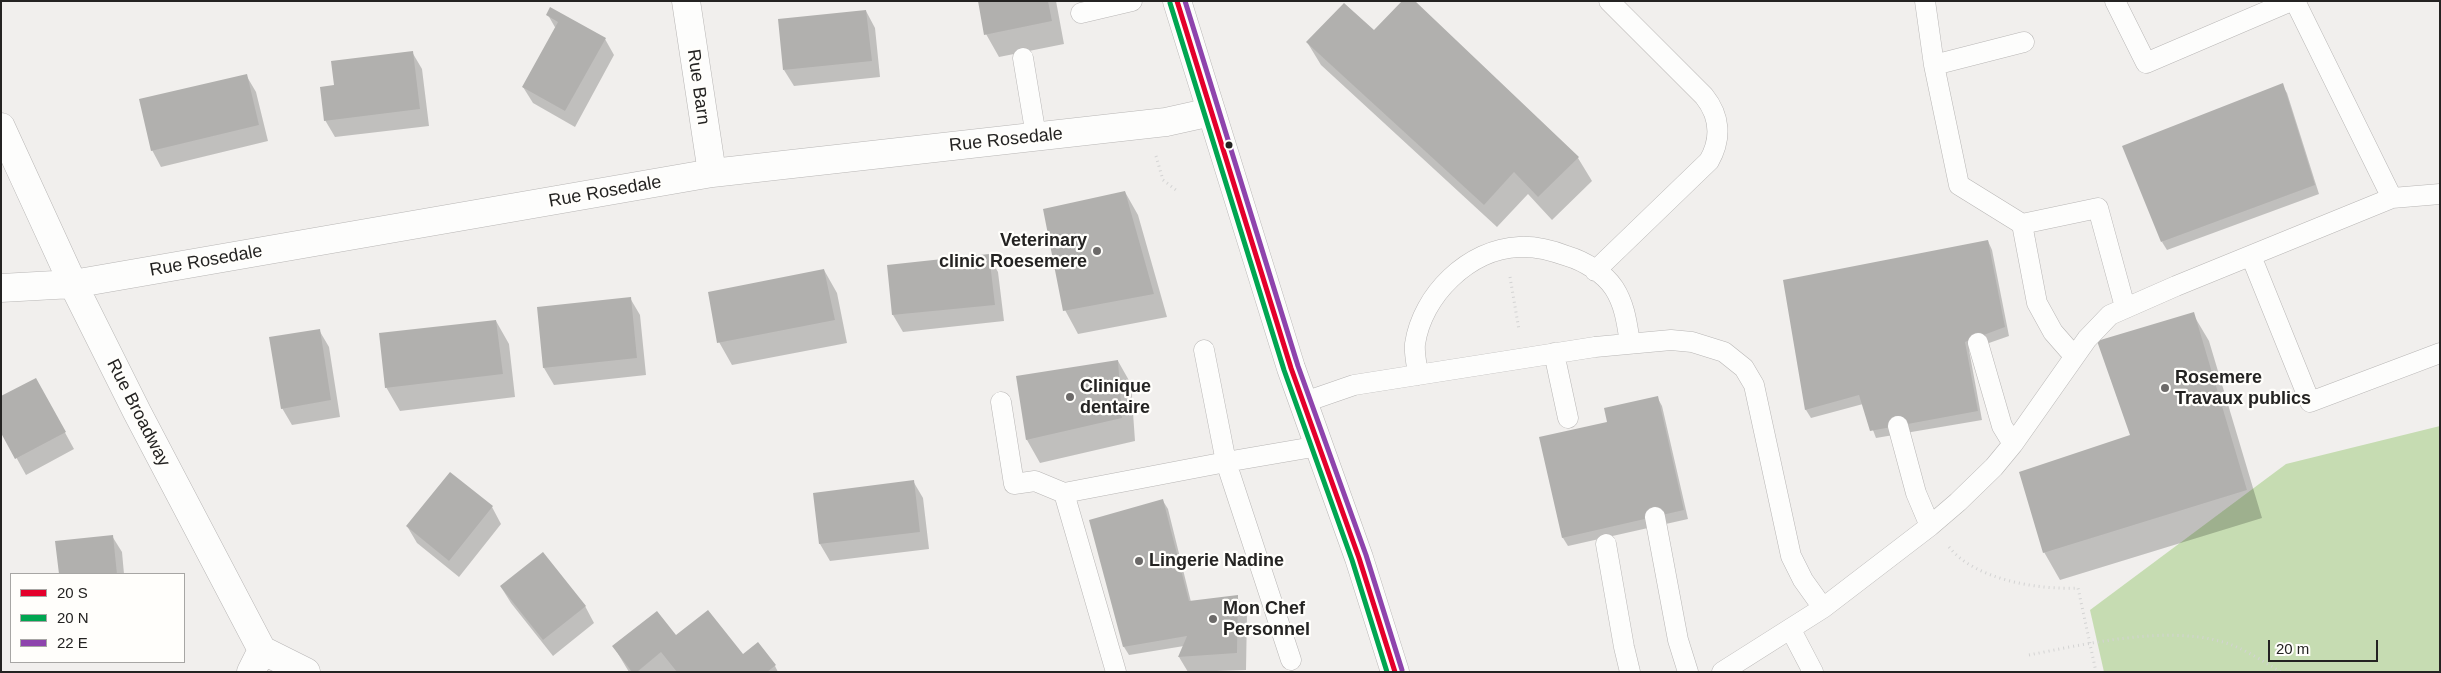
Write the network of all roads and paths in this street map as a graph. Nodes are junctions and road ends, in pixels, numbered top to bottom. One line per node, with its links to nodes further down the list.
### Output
1 (686, 1): 17 (street, Rue Barn)
2 (1132, 1): 9 (lane)
3 (1177, 1): 13 (street)
4 (1609, 1): 24 (lane)
5 (1925, 1): 12 (lane)
6 (2115, 1): 7 (lane)
7 (2291, 1)
8 (2295, 1): 20 (lane)
9 (1082, 13)
10 (2024, 42): 12 (lane)
11 (1023, 58): 15 (lane)
12 (1934, 65): 21 (lane)
13 (1211, 112): 15 (street, Rue Rosedale); 37 (street)
14 (1, 127): 25 (street, Rue Broadway)
15 (1036, 136): 17 (street, Rue Rosedale)
16 (1154, 150): 18 (path)
17 (712, 173): 25 (street, Rue Rosedale)
18 (1176, 190)
19 (2440, 194): 20 (lane)
20 (2392, 198): 22 (lane)
21 (2022, 224): 28 (lane); 34 (lane)
22 (2251, 256): 28 (lane); 33 (lane)
23 (1509, 269): 27 (path)
24 (1595, 271): 29 (lane); 35 (lane)
25 (73, 284): 26 (street, Rue Rosedale); 53 (street, Rue Broadway)
26 (1, 288)
27 (1514, 305)
28 (2124, 307): 34 (lane)
29 (1630, 343): 32 (lane); 48 (lane)
30 (1978, 343): 40 (lane)
31 (1204, 350): 42 (lane)
32 (1554, 353): 35 (lane); 38 (lane)
33 (2440, 353)
34 (2074, 356): 40 (lane)
35 (1418, 375): 37 (lane)
36 (1001, 402): 43 (lane)
37 (1302, 402): 41 (street)
38 (1568, 418)
39 (1898, 426): 45 (lane)
40 (2013, 444): 45 (lane)
41 (1319, 446): 42 (lane); 56 (street)
42 (1226, 462): 43 (lane); 52 (lane)
43 (1064, 493): 55 (lane)
44 (1655, 517): 58 (lane)
45 (1930, 526): 48 (lane)
46 (1606, 544): 57 (lane)
47 (1946, 544): 50 (path)
48 (1823, 608): 49 (lane)
49 (1791, 630): 59 (lane); 60 (lane)
50 (2090, 643): 51 (path); 61 (path); 62 (path)
51 (2029, 655)
52 (1291, 660)
53 (257, 661): 54 (street, Rue Broadway)
54 (306, 672)
55 (1116, 672)
56 (1396, 672)
57 (1630, 672)
58 (1688, 672)
59 (1722, 672)
60 (1813, 672)
61 (2096, 672)
62 (2281, 672)

